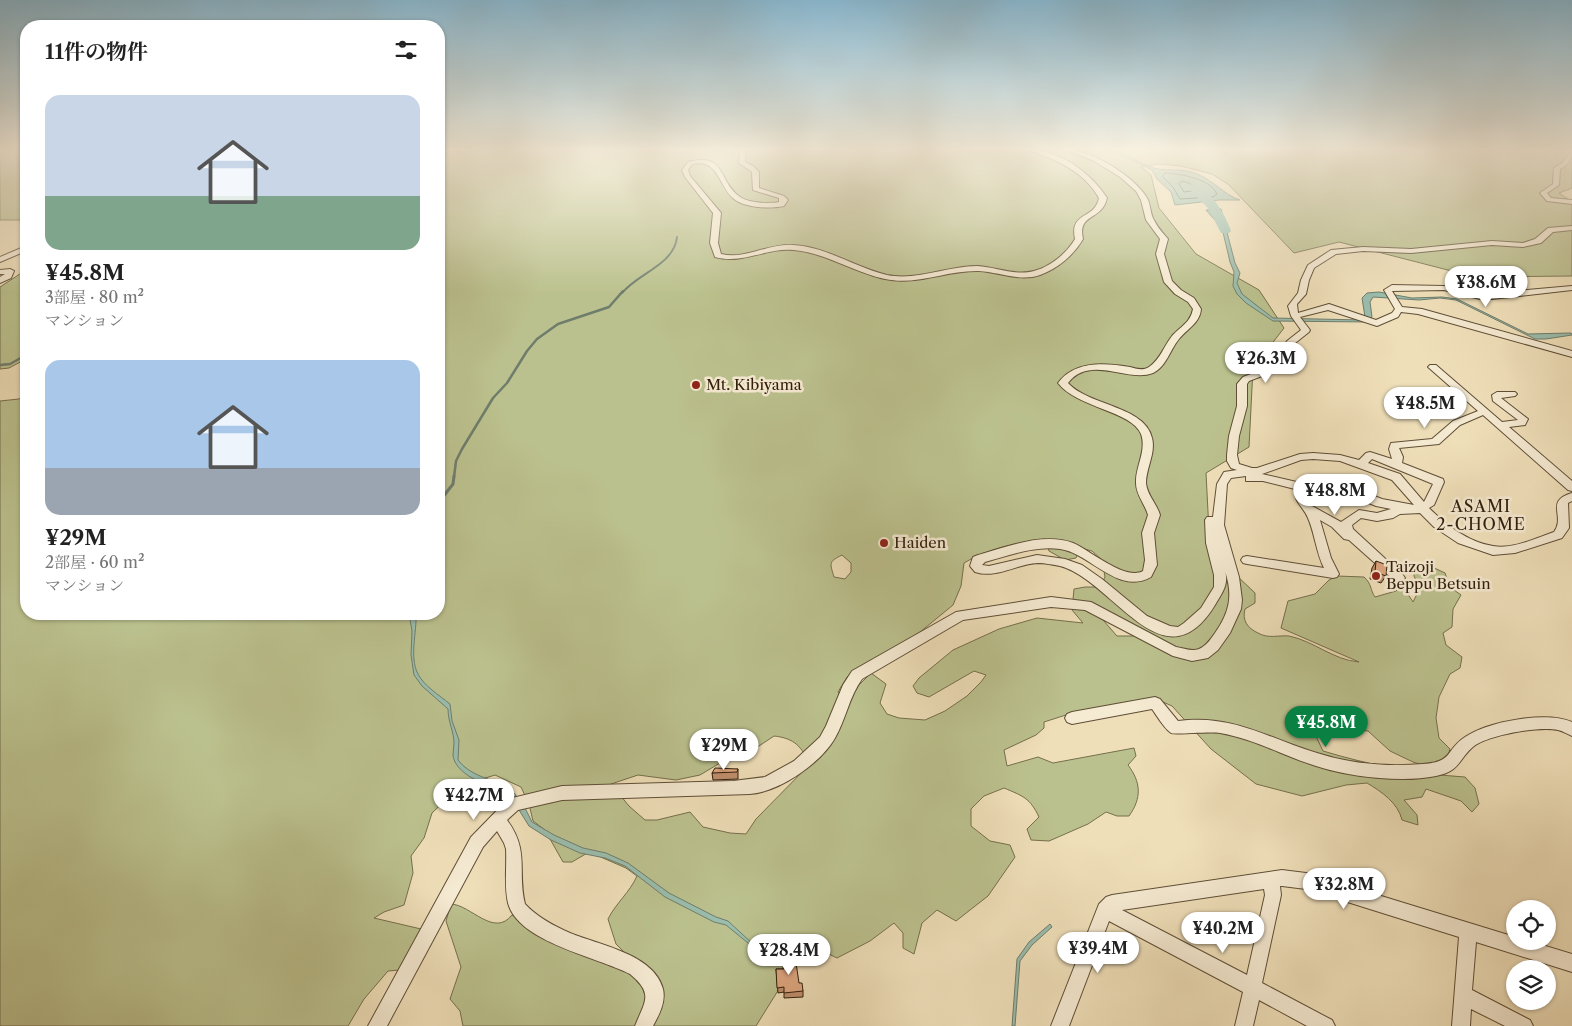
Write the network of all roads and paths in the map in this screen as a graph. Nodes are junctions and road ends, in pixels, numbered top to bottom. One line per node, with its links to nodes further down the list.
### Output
1 (704, 198): 4 (street)
2 (738, 198): 3 (street)
3 (783, 198)
4 (1103, 198)
5 (1143, 198): 24 (street)
6 (1547, 198): 7 (street)
7 (1572, 202)
8 (1572, 228): 15 (street)
9 (20, 251): 10 (street)
10 (0, 260)
11 (0, 272): 12 (street)
12 (0, 281)
13 (1572, 288): 14 (street)
14 (1399, 309): 15 (street); 16 (street)
15 (1297, 319): 23 (street)
16 (1572, 354)
17 (1433, 367): 19 (street)
18 (1512, 394): 20 (street)
19 (1484, 412): 20 (street); 21 (street)
20 (1500, 425): 26 (street)
21 (1397, 463): 22 (street); 29 (street)
22 (1361, 464): 23 (street); 29 (street)
23 (1258, 471): 24 (street)
24 (1224, 481): 25 (street); 35 (street)
25 (1302, 487): 28 (street); 29 (street)
26 (1572, 488)
27 (1572, 497): 29 (street)
28 (1309, 509): 30 (street); 31 (street)
29 (1419, 509): 30 (street)
30 (1355, 538): 32 (street)
31 (1247, 560)
32 (1399, 578)
33 (1072, 718): 34 (street)
34 (1572, 730)
35 (497, 819): 42 (street); 43 (street)
36 (1271, 880): 37 (street); 38 (street); 40 (street)
37 (1105, 910): 40 (street); 44 (street)
38 (1468, 931): 39 (street); 41 (street)
39 (1572, 963)
40 (1252, 988): 45 (street); 46 (street)
41 (1463, 995): 47 (street); 48 (street)
42 (377, 1026)
43 (644, 1026)
44 (1060, 1026)
45 (1244, 1026)
46 (1326, 1026)
47 (1461, 1026)
48 (1524, 1026)

